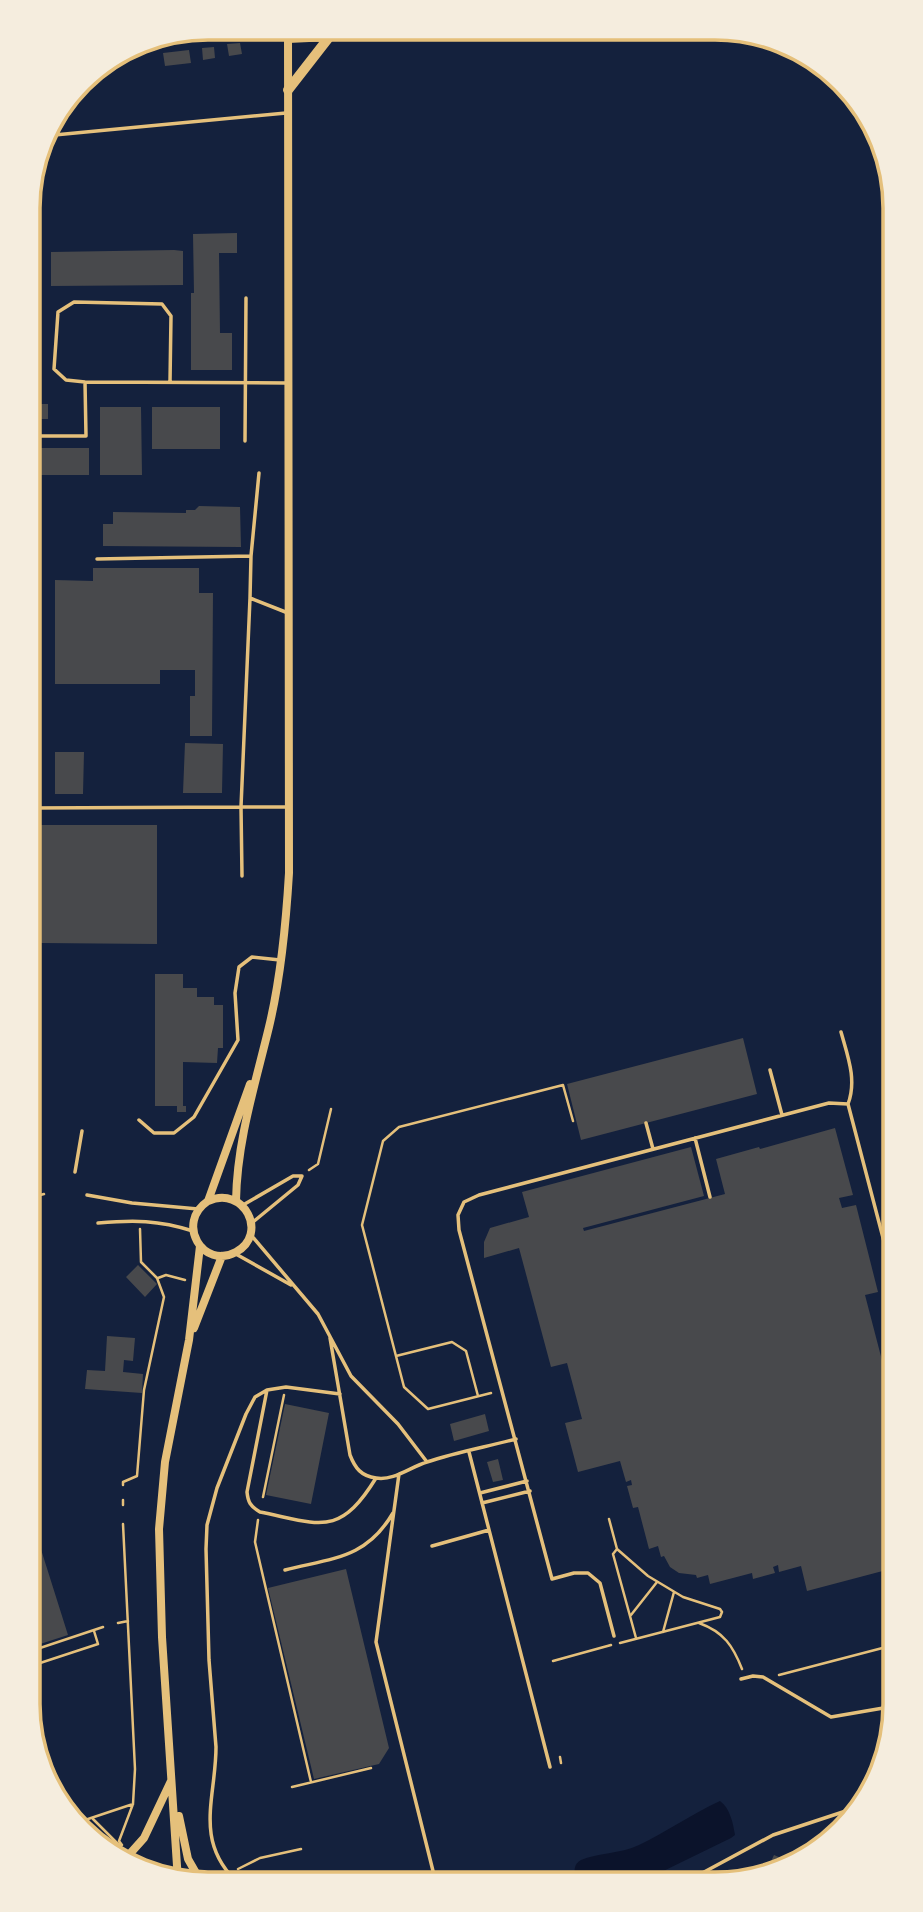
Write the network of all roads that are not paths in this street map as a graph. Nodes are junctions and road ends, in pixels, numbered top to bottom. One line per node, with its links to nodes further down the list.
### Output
1 (288, 40): 3 (street)
2 (327, 40): 3 (highway)
3 (288, 90): 4 (street)
4 (289, 113): 5 (lane); 10 (street)
5 (58, 135)
6 (246, 298): 9 (lane)
7 (85, 382): 8 (lane); 8 (lane); 11 (lane)
8 (170, 382): 9 (lane)
9 (246, 383): 10 (lane); 12 (lane)
10 (289, 383): 17 (street)
11 (41, 436)
12 (245, 441)
13 (258, 474): 14 (lane)
14 (251, 556): 15 (lane); 16 (lane)
15 (97, 559)
16 (250, 598): 17 (lane); 18 (lane)
17 (289, 614): 19 (street)
18 (241, 807): 19 (lane); 20 (lane); 21 (lane)
19 (290, 807): 22 (street)
20 (41, 808)
21 (242, 876)
22 (280, 960): 24 (street); 28 (lane)
23 (841, 1032): 26 (lane)
24 (261, 1055): 36 (street); 37 (street)
25 (770, 1070): 27 (lane)
26 (848, 1104): 27 (lane); 43 (lane)
27 (782, 1115): 31 (lane)
28 (139, 1120)
29 (646, 1123): 32 (lane)
30 (82, 1131): 33 (lane)
31 (695, 1138): 32 (lane); 35 (lane)
32 (653, 1149): 52 (lane)
33 (75, 1172)
34 (87, 1195): 38 (lane)
35 (710, 1197)
36 (208, 1201): 37 (street); 38 (street)
37 (239, 1203): 40 (street); 40 (lane)
38 (198, 1209): 41 (street)
39 (99, 1223): 41 (lane)
40 (251, 1224): 42 (street)
41 (193, 1231): 44 (street)
42 (250, 1234): 45 (street); 47 (lane)
43 (882, 1235)
44 (200, 1246): 46 (street); 49 (street)
45 (234, 1253): 46 (street); 47 (lane)
46 (222, 1256): 49 (street)
47 (296, 1288): 48 (lane)
48 (330, 1338): 51 (lane); 54 (lane)
49 (189, 1340): 69 (street)
50 (267, 1390): 51 (lane); 56 (lane); 74 (lane)
51 (340, 1394): 56 (lane)
52 (516, 1439): 53 (lane); 57 (lane)
53 (469, 1451): 54 (lane); 59 (lane)
54 (427, 1462): 55 (lane)
55 (399, 1474): 56 (lane); 61 (lane)
56 (376, 1478)
57 (527, 1481): 58 (lane); 59 (lane)
58 (530, 1491): 60 (lane); 65 (lane)
59 (480, 1493): 60 (lane)
60 (482, 1503): 62 (lane)
61 (394, 1511): 64 (lane); 75 (lane)
62 (489, 1530): 63 (lane); 68 (lane)
63 (432, 1546)
64 (285, 1570)
65 (614, 1636)
66 (741, 1679): 67 (lane)
67 (882, 1708)
68 (550, 1767)
69 (173, 1779): 71 (street); 72 (street); 73 (street)
70 (842, 1812): 76 (lane)
71 (131, 1853)
72 (177, 1868)
73 (195, 1871)
74 (229, 1872)
75 (433, 1872)
76 (704, 1872)

